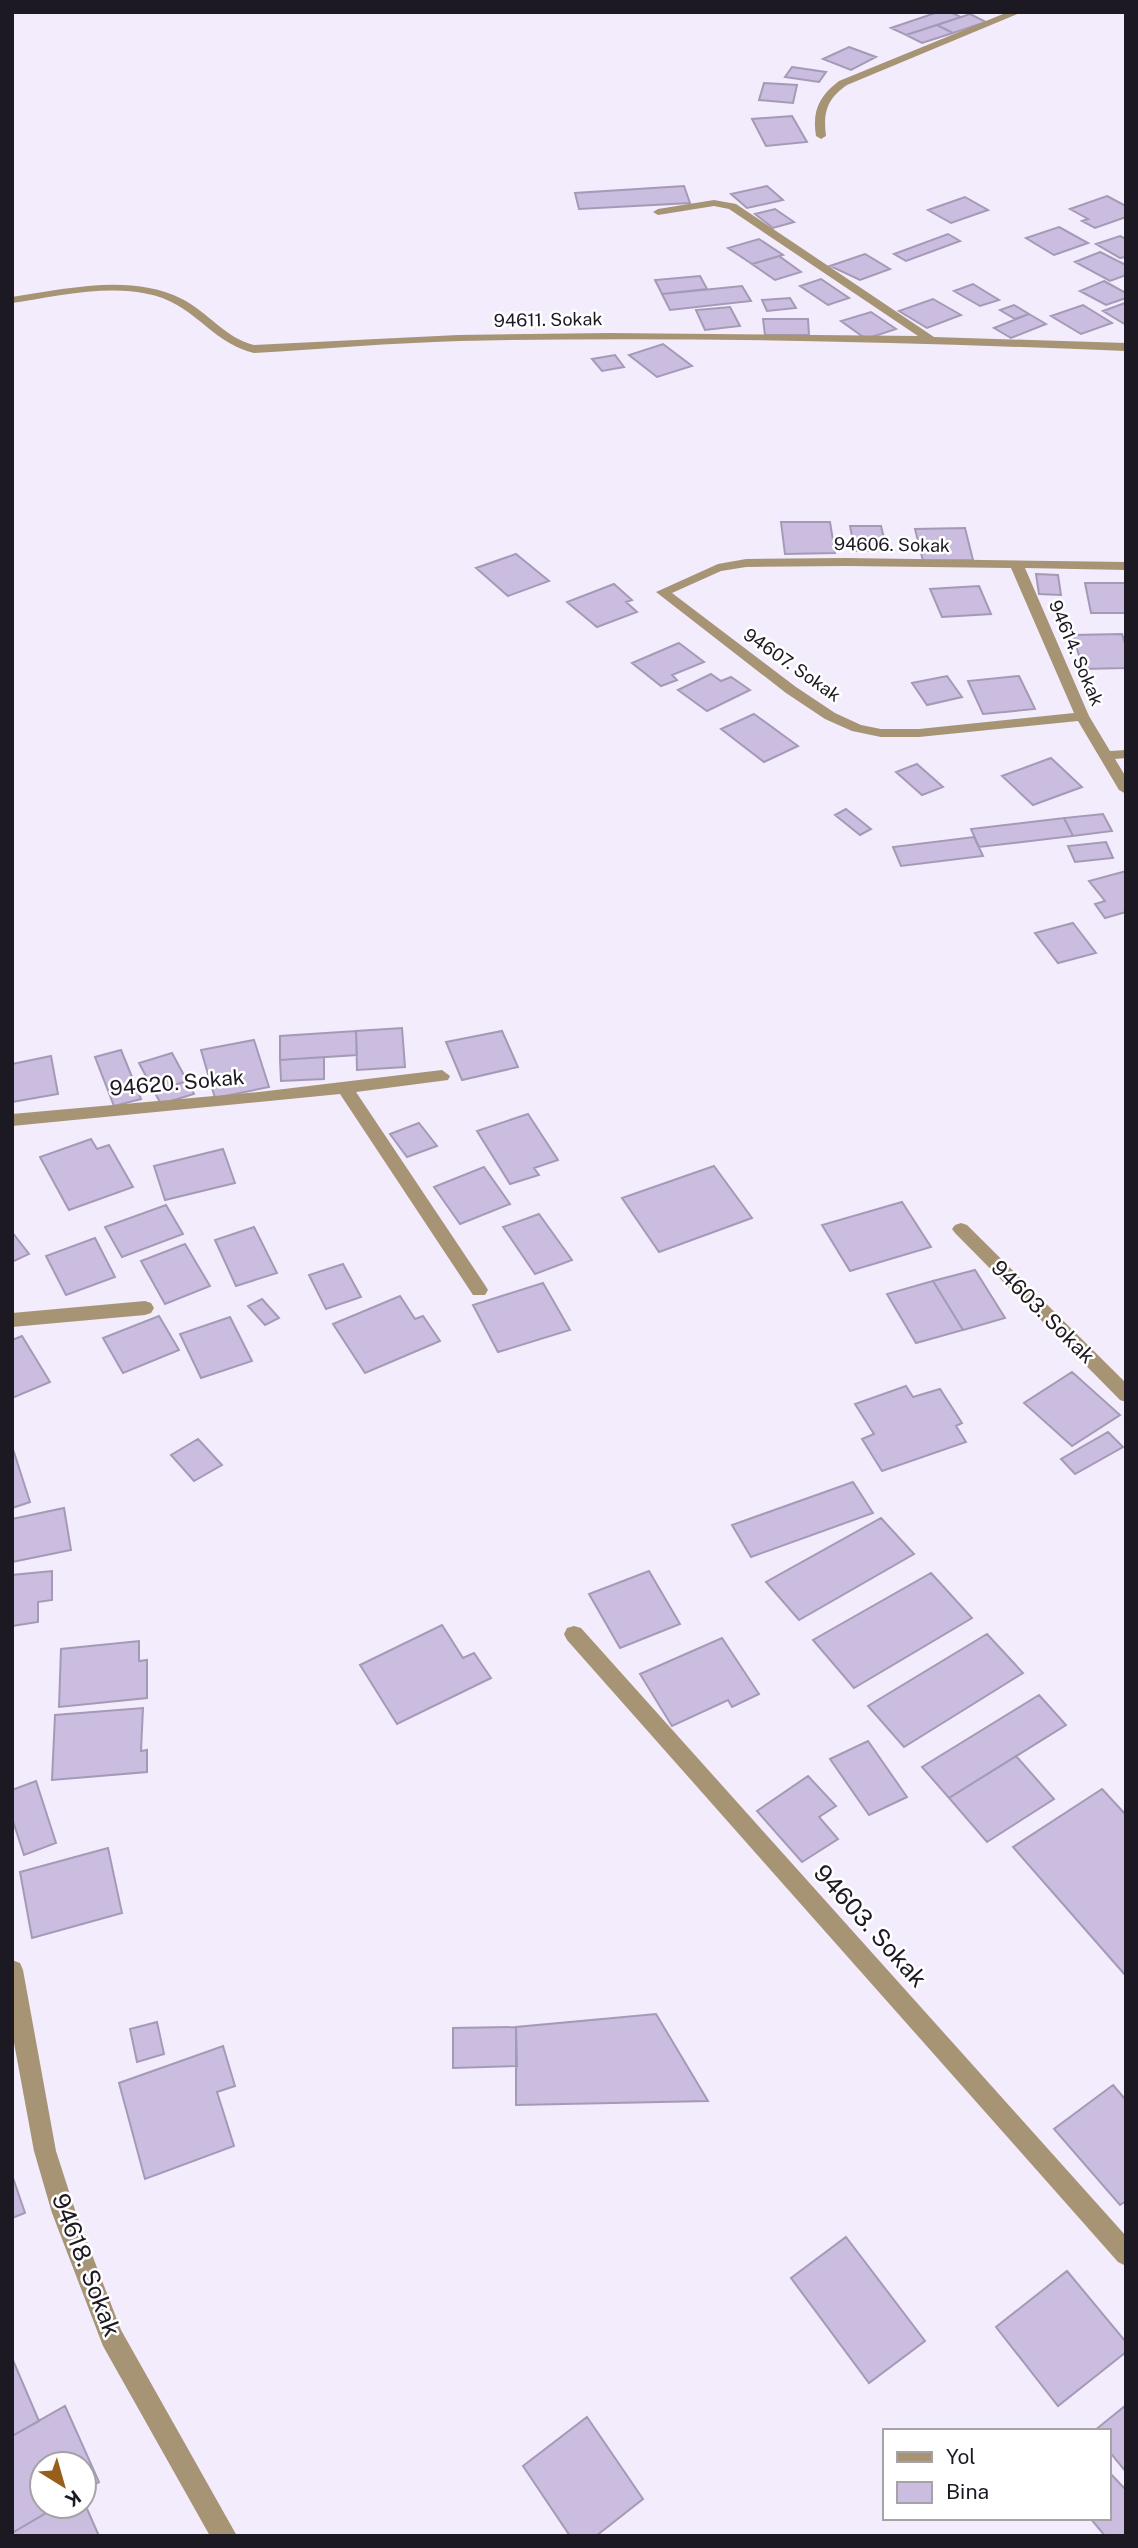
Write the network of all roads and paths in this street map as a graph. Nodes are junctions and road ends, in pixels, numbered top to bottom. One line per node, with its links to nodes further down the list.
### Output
1 (1017, 12): 2 (street)
2 (821, 136)
3 (658, 212): 5 (street)
4 (12, 300): 5 (street, 94611. Sokak)
5 (932, 340): 6 (street, 94611. Sokak)
6 (1126, 347)
7 (1017, 566): 8 (street, 94606. Sokak); 9 (street, 94606. Sokak); 10 (street, 94614. Sokak)
8 (1126, 566)
9 (663, 592): 10 (street, 94607. Sokak)
10 (1082, 716): 12 (street, 94614. Sokak)
11 (1126, 754): 12 (street)
12 (1104, 756): 13 (street, 94614. Sokak)
13 (1126, 790)
14 (442, 1076): 15 (street, 94620. Sokak)
15 (345, 1088): 16 (street, 94620. Sokak); 18 (street)
16 (12, 1120)
17 (961, 1229): 21 (street, 94603. Sokak)
18 (479, 1290)
19 (145, 1308): 20 (street)
20 (12, 1320)
21 (1126, 1395)
22 (575, 1634): 24 (street, 94603. Sokak)
23 (12, 1970): 25 (street, 94618. Sokak)
24 (1126, 2254)
25 (224, 2536)

